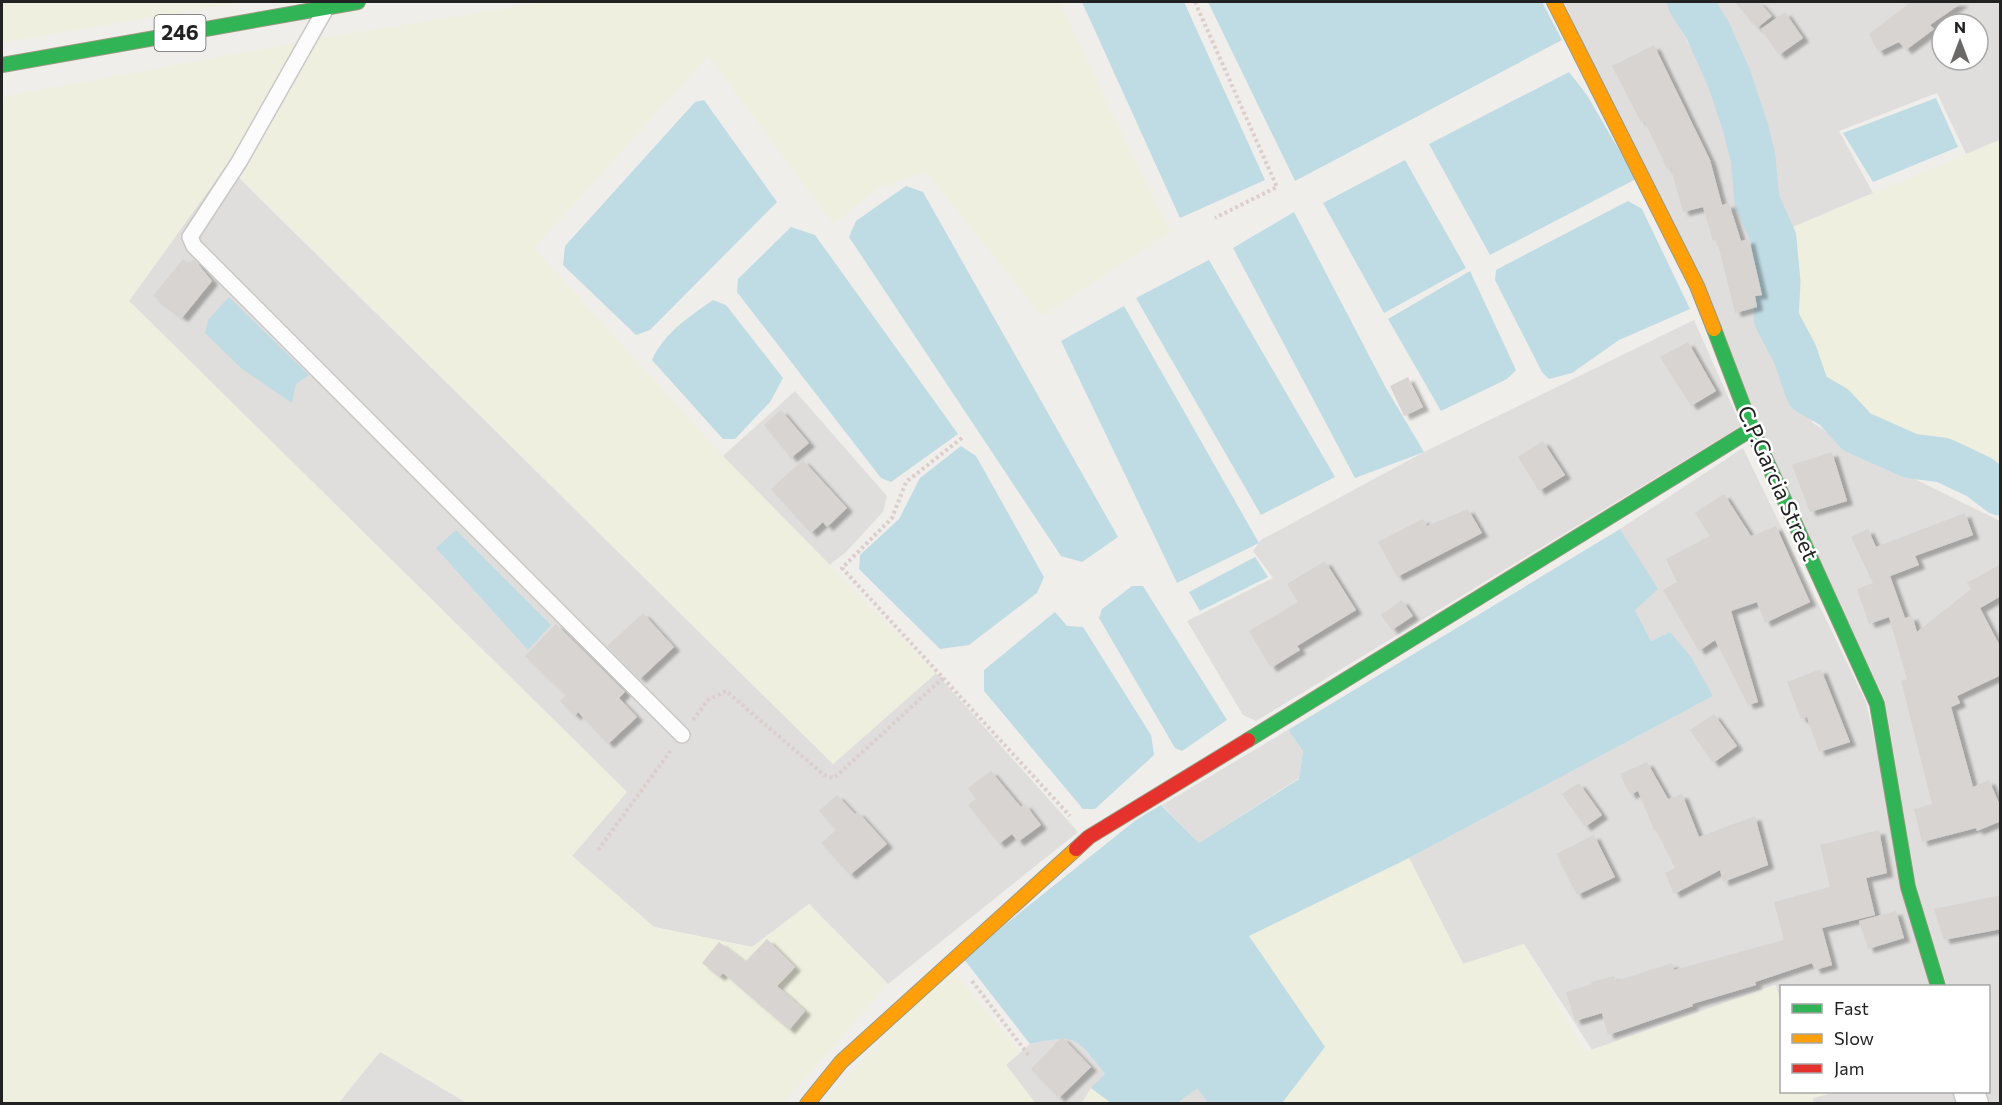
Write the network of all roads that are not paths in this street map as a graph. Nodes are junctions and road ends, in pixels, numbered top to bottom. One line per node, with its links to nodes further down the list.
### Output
1 (358, 2): 3 (main road, 246)
2 (1554, 2): 5 (main road, C.P.Garcia Street)
3 (326, 7): 4 (main road, 246); 6 (lane)
4 (2, 65)
5 (1752, 429): 7 (main road, C.P.Garcia Street); 8 (main road)
6 (682, 735)
7 (1937, 985)
8 (807, 1104)

